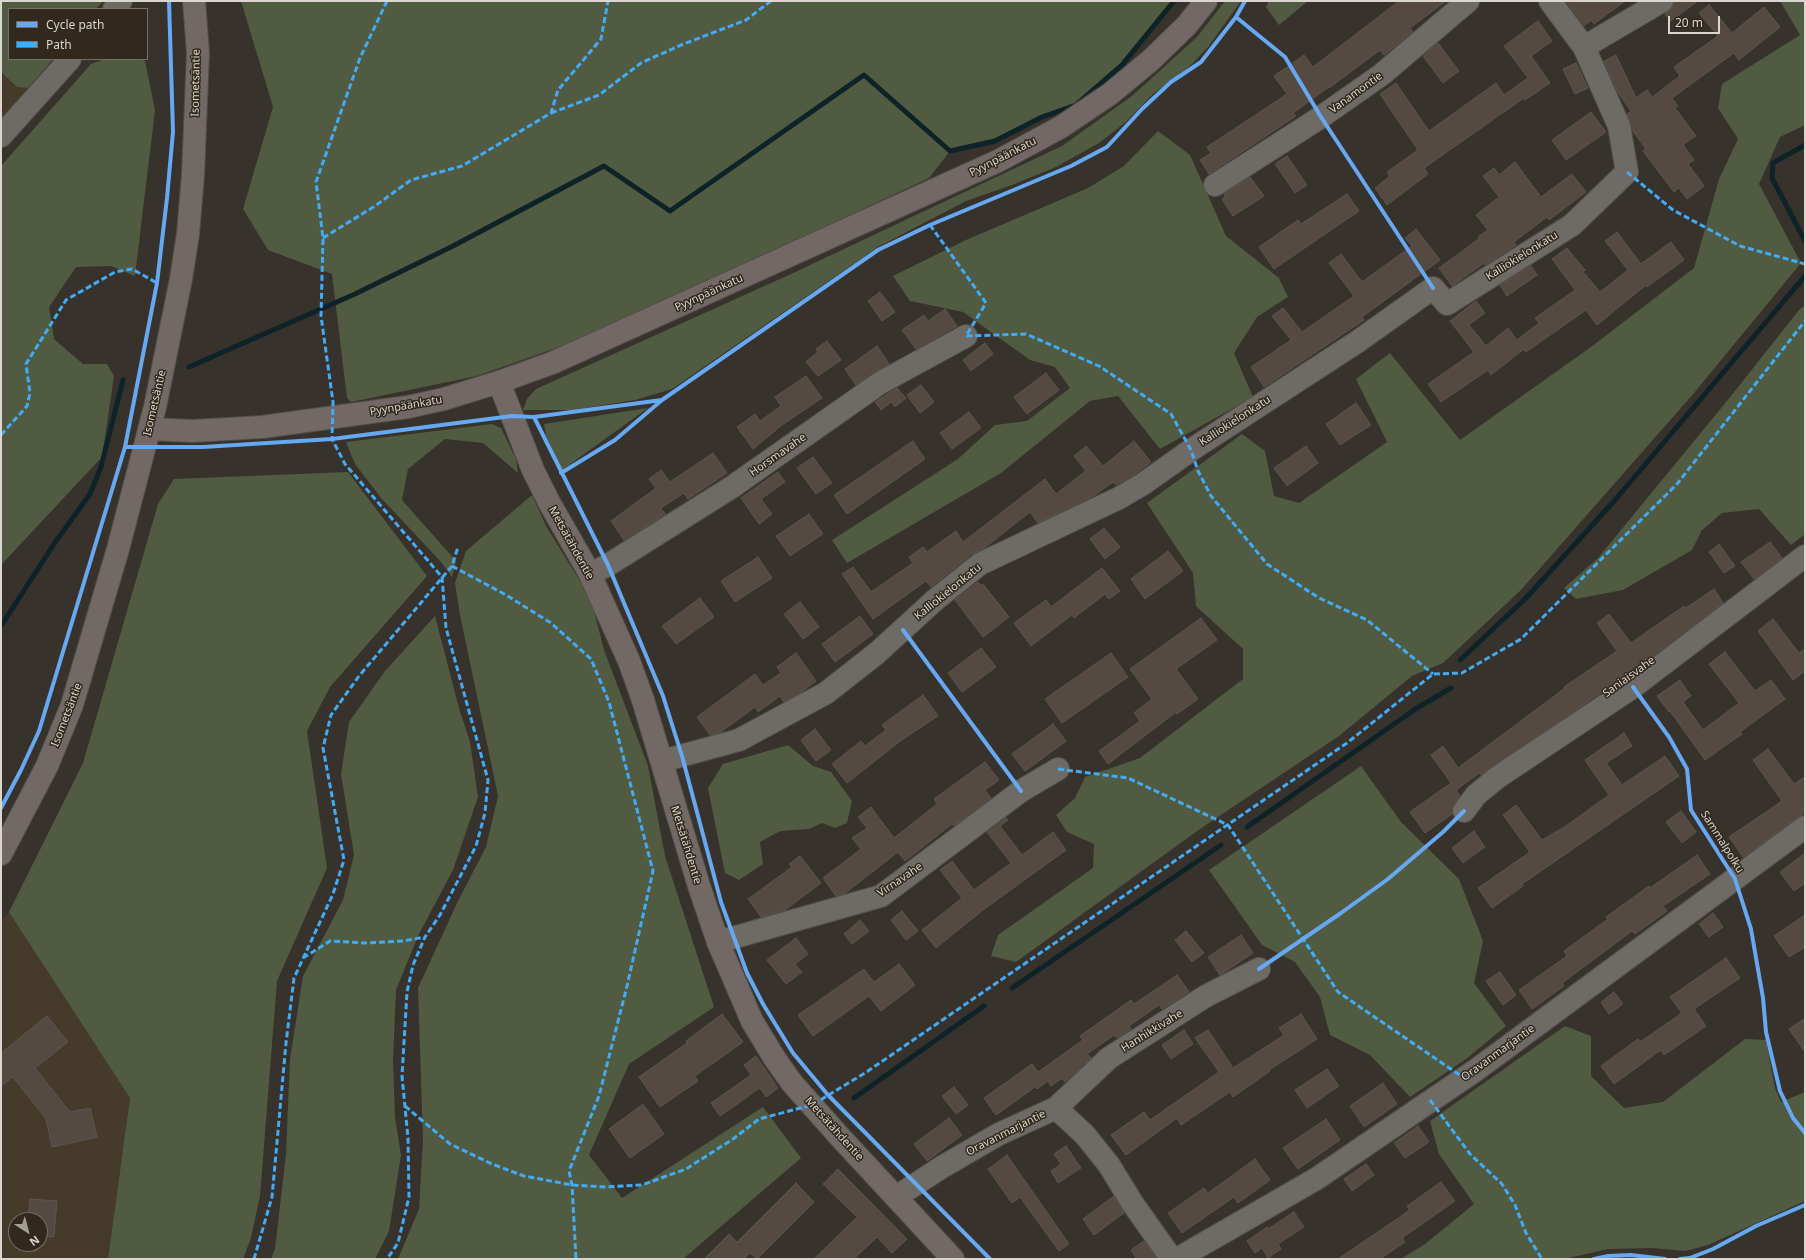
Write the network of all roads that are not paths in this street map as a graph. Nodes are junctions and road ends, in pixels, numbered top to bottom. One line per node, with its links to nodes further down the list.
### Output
1 (194, 1): 12 (main road, Isometsäntie)
2 (1206, 1): 11 (main road, Pyynpäänkatu)
3 (1468, 1): 9 (street, Vanamontie)
4 (1550, 1): 6 (street, Kalliokielonkatu)
5 (1662, 1): 6 (street)
6 (1584, 47): 15 (street, Kalliokielonkatu)
7 (69, 60): 8 (street)
8 (1, 136)
9 (1215, 185)
10 (966, 336): 14 (street, Horsmavahe)
11 (499, 382): 12 (main road, Pyynpäänkatu); 14 (main road, Metsätähdentie)
12 (149, 429): 19 (main road, Isometsäntie)
13 (1805, 556): 17 (street, Saniaisvahe)
14 (590, 574): 15 (main road, Metsätähdentie)
15 (662, 761): 20 (main road, Metsätähdentie)
16 (1058, 769): 20 (street, Virnavahe)
17 (1464, 810)
18 (1805, 826): 26 (street, Oravanmarjantie)
19 (1, 854)
20 (718, 942): 23 (main road, Metsätähdentie)
21 (1259, 969): 22 (street, Hanhikkivahe)
22 (1056, 1108): 23 (street, Oravanmarjantie); 25 (street, Oravanmarjantie)
23 (896, 1197): 24 (main road, Metsätähdentie)
24 (953, 1259)
25 (1172, 1259)
26 (1177, 1259)

